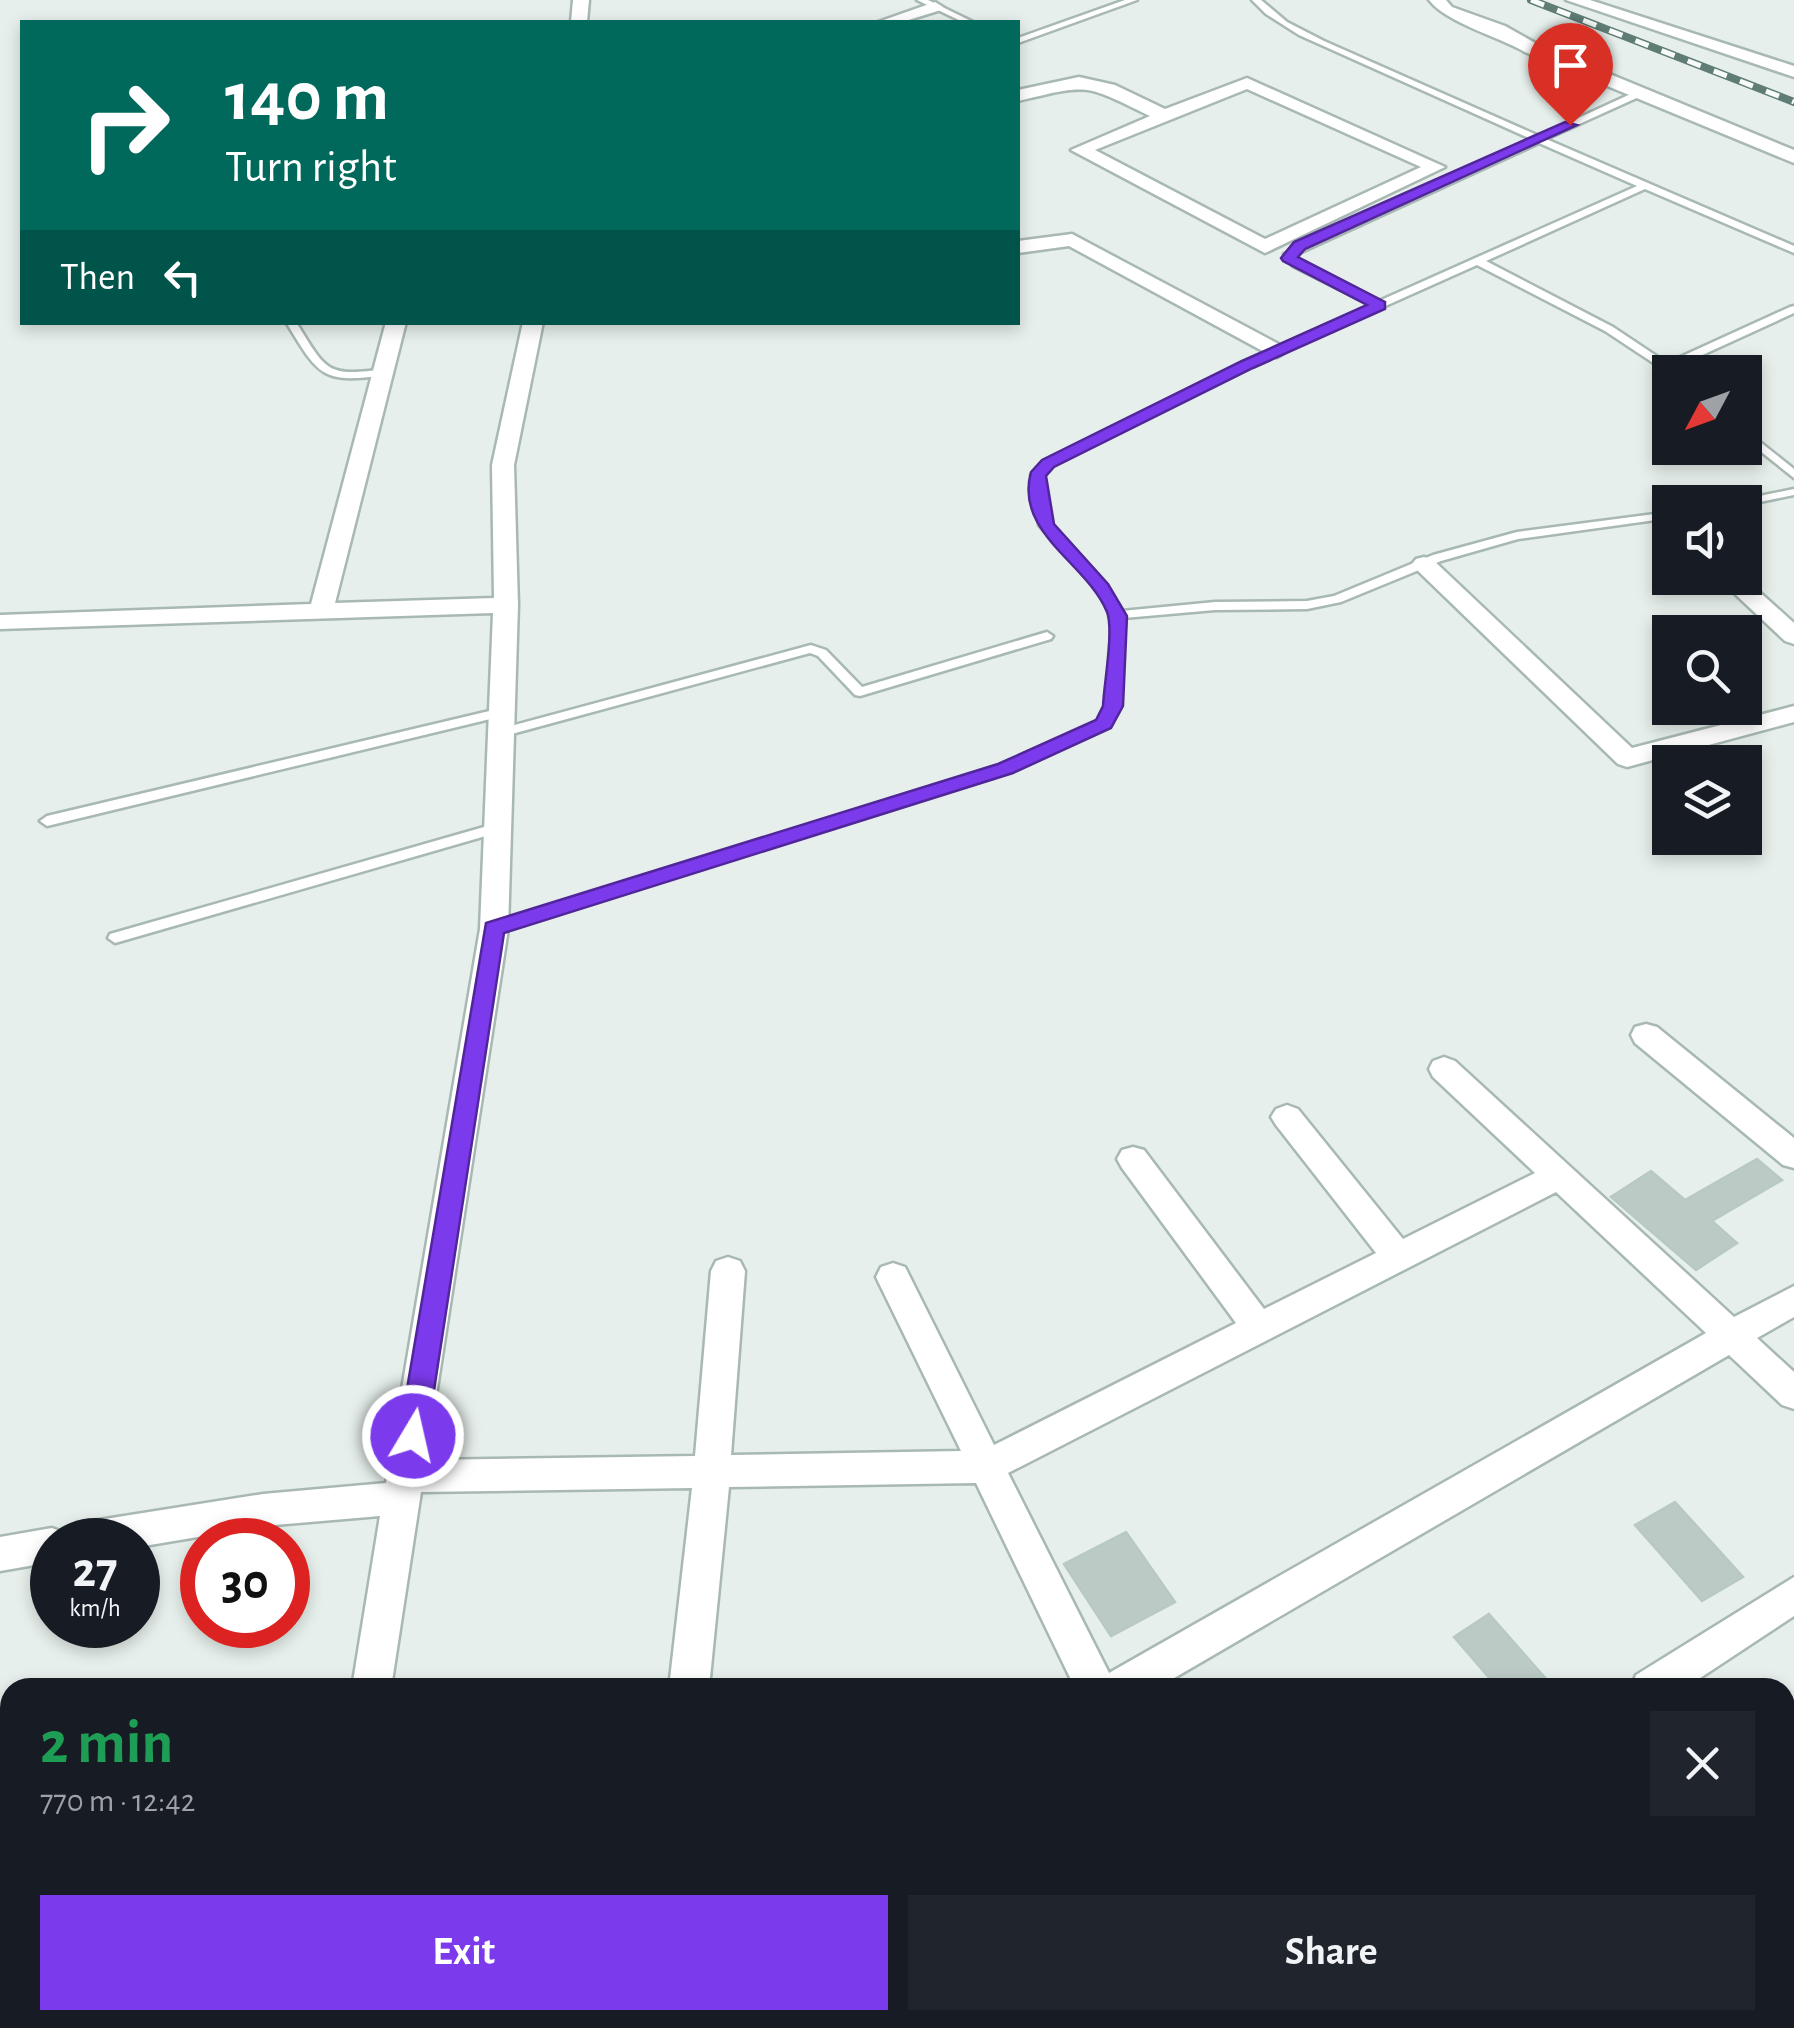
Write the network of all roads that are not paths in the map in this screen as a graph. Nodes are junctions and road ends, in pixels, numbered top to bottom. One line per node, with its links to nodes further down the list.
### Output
1 (1133, 0): 8 (lane)
2 (1256, 0): 13 (lane)
3 (1437, 0): 10 (street)
4 (1574, 0): 9 (street)
5 (928, 4): 6 (street); 7 (lane)
6 (891, 20)
7 (964, 20)
8 (1020, 40)
9 (1794, 72)
10 (1638, 94): 13 (lane); 14 (street)
11 (1020, 95): 12 (street)
12 (1165, 116): 12 (street)
13 (1536, 140): 15 (lane); 19 (lane)
14 (1794, 157)
15 (1645, 186): 17 (lane); 18 (lane)
16 (1020, 247): 24 (street)
17 (1794, 250)
18 (1478, 261): 19 (lane); 26 (lane)
19 (1379, 306): 24 (lane)
20 (1794, 309): 25 (lane)
21 (292, 325): 27 (lane)
22 (395, 325): 27 (street)
23 (532, 325): 35 (street)
24 (1277, 351): 37 (lane)
25 (1700, 355)
26 (1652, 358)
27 (386, 372): 36 (street)
28 (1762, 448): 29 (lane)
29 (1794, 475)
30 (1794, 492): 31 (lane)
31 (1762, 499)
32 (1652, 520): 33 (lane)
33 (1424, 564): 37 (lane); 41 (street)
34 (1749, 595): 40 (street)
35 (506, 604): 36 (street); 42 (street)
36 (321, 611): 38 (street)
37 (1118, 616): 45 (lane)
38 (0, 622)
39 (1047, 636): 42 (lane)
40 (1794, 636)
41 (1794, 714)
42 (502, 723): 43 (lane); 44 (street)
43 (48, 822)
44 (498, 828): 45 (street); 46 (lane)
45 (494, 928): 62 (street)
46 (114, 938)
47 (1646, 1035): 50 (street)
48 (1444, 1069): 52 (street)
49 (1287, 1117): 53 (street)
50 (1794, 1156)
51 (1133, 1160): 57 (street)
52 (1559, 1176): 53 (street); 58 (street)
53 (1398, 1258): 57 (street)
54 (728, 1271): 61 (street)
55 (893, 1277): 60 (street)
56 (1794, 1300): 58 (street)
57 (1259, 1328): 60 (street)
58 (1732, 1335): 59 (street); 70 (street)
59 (1794, 1394)
60 (986, 1466): 61 (street); 69 (street)
61 (712, 1471): 62 (street); 68 (street)
62 (405, 1487): 63 (street); 67 (street)
63 (160, 1527)
64 (30, 1549): 65 (street)
65 (0, 1554)
66 (1794, 1594): 71 (street)
67 (374, 1678)
68 (689, 1678)
69 (1091, 1678)
70 (1137, 1678)
71 (1665, 1678)

